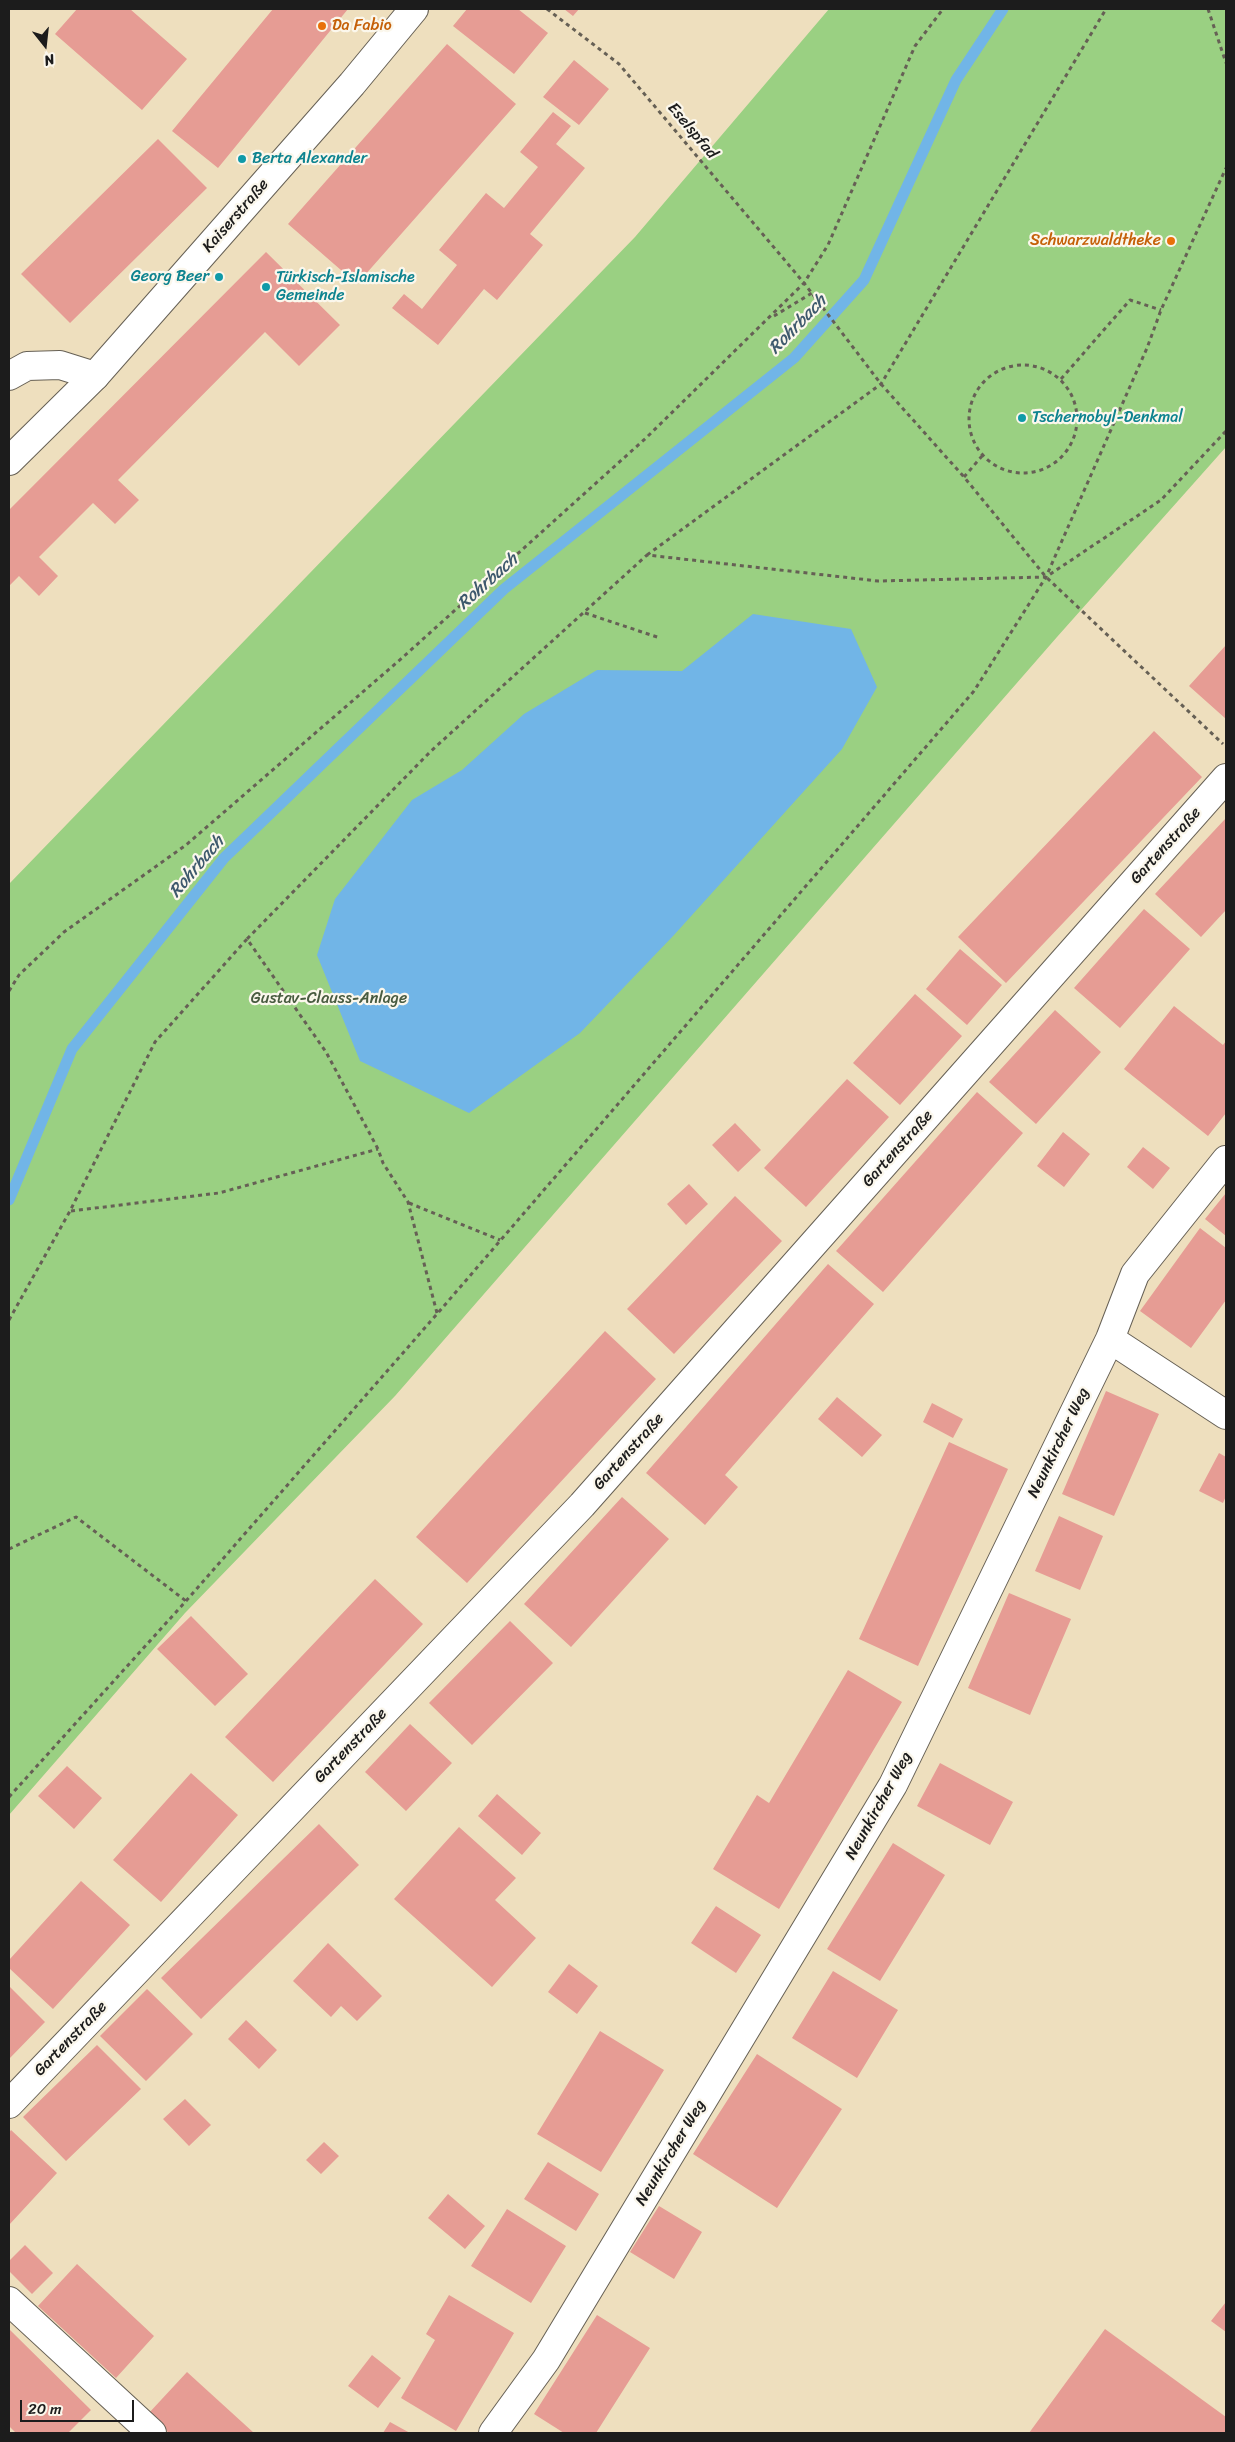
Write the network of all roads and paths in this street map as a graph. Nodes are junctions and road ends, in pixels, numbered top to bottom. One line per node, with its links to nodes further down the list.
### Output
1 (414, 9): 13 (street, Kaiserstraße)
2 (547, 9): 8 (path, Eselspfad)
3 (943, 9): 8 (path)
4 (1106, 9): 15 (path)
5 (1208, 9): 6 (path)
6 (1226, 63)
7 (1226, 168): 10 (path)
8 (804, 282): 9 (path, Eselspfad); 11 (path)
9 (812, 294): 11 (path); 15 (path, Eselspfad)
10 (1161, 310): 14 (path); 21 (path)
11 (770, 318): 27 (path)
12 (9, 376): 13 (street)
13 (95, 376): 18 (street, Kaiserstraße)
14 (1061, 379): 17 (path); 17 (path)
15 (881, 384): 19 (path, Eselspfad); 20 (path)
16 (1226, 431): 21 (path)
17 (982, 456): 19 (path)
18 (9, 461)
19 (964, 477): 21 (path, Eselspfad)
20 (647, 555): 21 (path); 22 (path)
21 (1046, 577): 24 (path, Eselspfad); 32 (path)
22 (584, 613): 23 (path); 26 (path)
23 (660, 638)
24 (1226, 748)
25 (1226, 778): 40 (street, Gartenstraße)
26 (247, 939): 28 (path); 31 (path)
27 (9, 991)
28 (378, 1148): 30 (path); 31 (path)
29 (1226, 1160): 35 (street, Neunkircher Weg)
30 (408, 1202): 32 (path); 33 (path)
31 (70, 1211): 34 (path)
32 (501, 1240): 33 (path)
33 (437, 1314): 38 (path)
34 (9, 1320)
35 (1110, 1339): 36 (street); 43 (street, Neunkircher Weg)
36 (1226, 1415)
37 (9, 1549): 38 (path)
38 (186, 1601): 39 (path)
39 (9, 1797)
40 (9, 2104)
41 (9, 2301): 42 (street)
42 (152, 2433)
43 (493, 2433)

